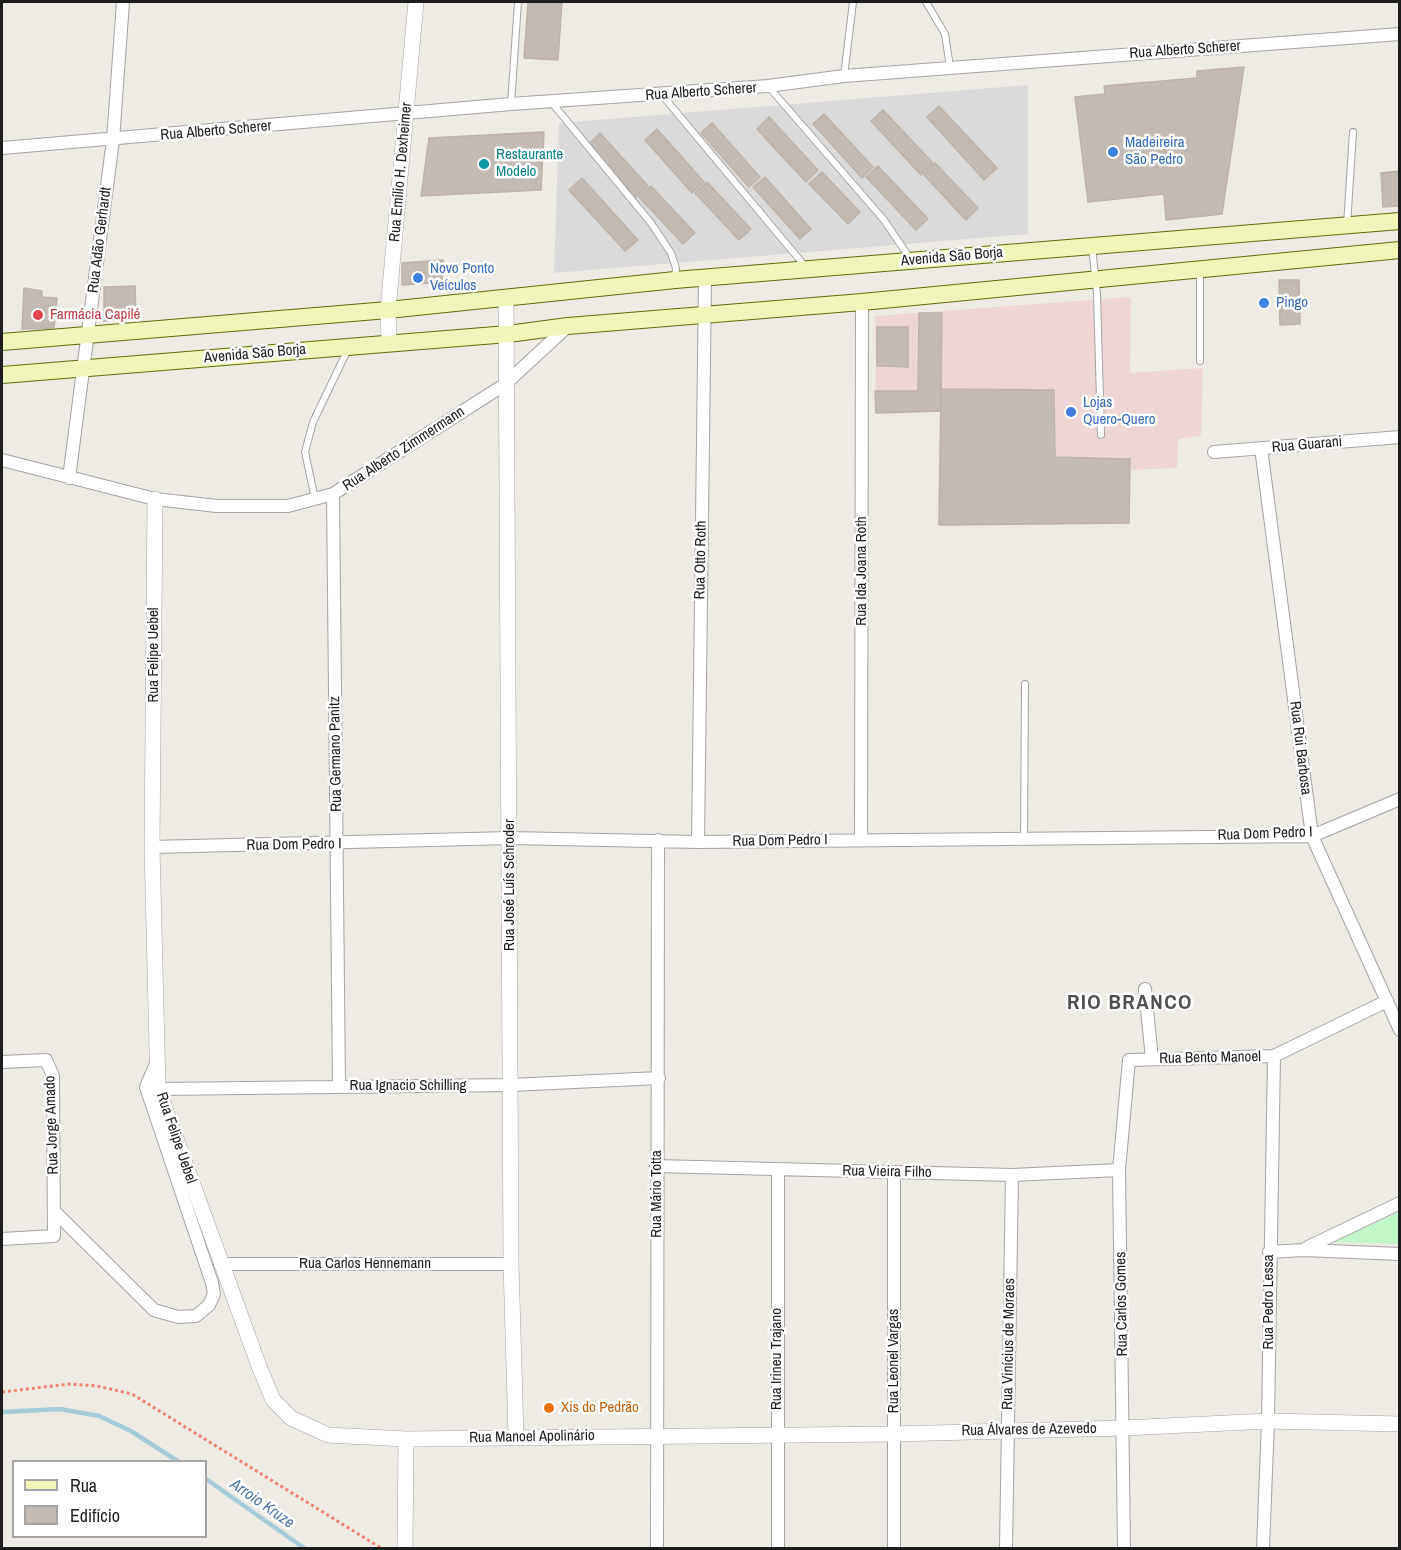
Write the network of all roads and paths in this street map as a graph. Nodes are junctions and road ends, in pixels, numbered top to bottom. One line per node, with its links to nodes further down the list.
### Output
1 (123, 2): 15 (street, Rua Adão Gerhardt)
2 (416, 2): 13 (street, Rua Emílio H. Dexheimer)
3 (518, 2): 12 (lane)
4 (853, 2): 8 (lane)
5 (926, 2): 7 (lane)
6 (1400, 34): 7 (street, Rua Alberto Scherer)
7 (950, 68): 8 (street, Rua Alberto Scherer)
8 (844, 76): 9 (street, Rua Alberto Scherer)
9 (768, 87): 10 (street, Rua Alberto Scherer); 21 (lane)
10 (662, 95): 11 (street, Rua Alberto Scherer); 23 (lane)
11 (552, 103): 12 (street, Rua Alberto Scherer); 26 (lane)
12 (511, 104): 13 (street, Rua Alberto Scherer)
13 (406, 113): 15 (street, Rua Alberto Scherer); 29 (street, Rua Emílio H. Dexheimer)
14 (1353, 132): 18 (lane)
15 (113, 140): 16 (street, Rua Alberto Scherer); 33 (street, Rua Adão Gerhardt)
16 (2, 148)
17 (1400, 222): 18 (main road, Avenida São Borja)
18 (1347, 226): 19 (main road, Avenida São Borja)
19 (1092, 246): 21 (main road, Avenida São Borja); 25 (lane)
20 (1400, 250): 22 (main road, Avenida São Borja)
21 (912, 260): 23 (main road, Avenida São Borja)
22 (1200, 269): 25 (main road, Avenida São Borja); 37 (lane)
23 (809, 270): 24 (main road, Avenida São Borja)
24 (705, 279): 26 (main road, Avenida São Borja); 30 (street, Rua Otto Roth)
25 (1094, 279): 28 (main road, Avenida São Borja); 41 (lane)
26 (675, 280): 27 (main road, Avenida São Borja)
27 (506, 298): 29 (main road, Avenida São Borja); 32 (street)
28 (862, 302): 30 (main road, Avenida São Borja); 56 (street, Rua Ida Joana Roth)
29 (388, 310): 33 (main road, Avenida São Borja); 35 (street, Rua Emílio H. Dexheimer)
30 (704, 314): 31 (main road, Avenida São Borja); 57 (street, Rua Otto Roth)
31 (568, 326): 32 (main road, Avenida São Borja); 40 (street, Rua Alberto Zimmermann)
32 (508, 334): 35 (main road, Avenida São Borja); 40 (street, Rua José Luís Schroder)
33 (88, 335): 34 (main road, Avenida São Borja); 38 (street, Rua Adão Gerhardt)
34 (2, 342)
35 (389, 342): 36 (main road, Avenida São Borja)
36 (350, 345): 38 (main road, Avenida São Borja); 49 (lane)
37 (1200, 361)
38 (83, 369): 39 (main road, Avenida São Borja); 46 (street, Rua Adão Gerhardt)
39 (2, 375)
40 (504, 385): 47 (street, Rua Alberto Zimmermann); 53 (street, Rua José Luís Schroder)
41 (1101, 435)
42 (1400, 437): 43 (street, Rua Guarani)
43 (1261, 448): 44 (street, Rua Guarani); 52 (street, Rua Rui Barbosa)
44 (1214, 452)
45 (2, 460): 46 (street, Rua Alberto Zimmermann)
46 (69, 478): 48 (street, Rua Alberto Zimmermann)
47 (333, 494): 49 (street, Rua Alberto Zimmermann); 58 (street, Rua Germano Panitz)
48 (155, 499): 49 (street, Rua Alberto Zimmermann); 59 (street, Rua Felipe Uebel)
49 (315, 499)
50 (1025, 684): 54 (lane)
51 (1400, 799): 52 (street, Rua Dom Pedro I)
52 (1312, 836): 54 (street, Rua Dom Pedro I); 61 (street, Rua Rui Barbosa)
53 (510, 838): 55 (street, Rua Dom Pedro I); 58 (street, Rua Dom Pedro I); 69 (street, Rua José Luís Schroder)
54 (1024, 838): 56 (street, Rua Dom Pedro I)
55 (658, 840): 57 (street, Rua Dom Pedro I); 68 (street, Rua Mário Totta)
56 (861, 840): 57 (street, Rua Dom Pedro I)
57 (698, 842)
58 (337, 844): 59 (street, Rua Dom Pedro I); 70 (street, Rua Germano Panitz)
59 (153, 847): 65 (street, Rua Felipe Uebel)
60 (1145, 989): 64 (street)
61 (1387, 1001): 62 (street, Rua Rui Barbosa); 63 (street, Rua Bento Manoel)
62 (1400, 1030)
63 (1274, 1056): 64 (street, Rua Bento Manoel); 81 (street, Rua Pedro Lessa)
64 (1152, 1059): 66 (street, Rua Bento Manoel)
65 (157, 1060): 71 (street, Rua Felipe Uebel); 78 (street)
66 (1129, 1060): 74 (street, Rua Carlos Gomes)
67 (2, 1062): 78 (street, Rua Jorge Amado)
68 (659, 1078): 69 (street, Rua Ignacio Schilling); 72 (street, Rua Mário Totta)
69 (511, 1085): 70 (street, Rua Ignacio Schilling); 84 (street, Rua José Luís Schroder)
70 (339, 1086): 71 (street, Rua Ignacio Schilling)
71 (158, 1089): 83 (street, Rua Felipe Uebel)
72 (656, 1166): 73 (street, Rua Vieira Filho); 91 (street, Rua Mário Totta)
73 (778, 1170): 75 (street, Rua Vieira Filho); 92 (street, Rua Irineu Trajano)
74 (1119, 1170): 76 (street, Rua Vieira Filho); 88 (street, Rua Carlos Gomes)
75 (894, 1173): 76 (street, Rua Vieira Filho); 90 (street, Rua Leonel Vargas)
76 (1012, 1174): 89 (street, Rua Vinícius de Moraes)
77 (1400, 1203): 80 (street)
78 (54, 1211): 79 (street, Rua Jorge Amado)
79 (2, 1239)
80 (1304, 1250): 81 (street); 82 (street)
81 (1269, 1252): 86 (street, Rua Pedro Lessa)
82 (1400, 1254)
83 (220, 1264): 84 (street, Rua Carlos Hennemann); 94 (street, Rua Felipe Uebel)
84 (511, 1264): 93 (street, Rua José Luís Schroder)
85 (2, 1392): 95 (path)
86 (1268, 1421): 87 (street, Rua Álvares de Azevedo); 88 (street, Rua Álvares de Azevedo); 102 (street, Rua Pedro Lessa)
87 (1400, 1424)
88 (1124, 1428): 89 (street, Rua Álvares de Azevedo); 101 (street, Rua Carlos Gomes)
89 (1008, 1430): 90 (street, Rua Álvares de Azevedo); 100 (street, Rua Vinícius de Moraes)
90 (894, 1434): 92 (street, Rua Álvares de Azevedo); 99 (street, Rua Leonel Vargas)
91 (658, 1435): 92 (street, Rua Álvares de Azevedo); 93 (street, Rua Manoel Apolinário); 97 (street, Rua Mário Totta)
92 (777, 1435): 98 (street, Rua Irineu Trajano)
93 (516, 1437): 94 (street, Rua Manoel Apolinário)
94 (406, 1439): 96 (street)
95 (381, 1548)
96 (405, 1548)
97 (657, 1548)
98 (778, 1548)
99 (894, 1548)
100 (1006, 1548)
101 (1124, 1548)
102 (1263, 1548)

